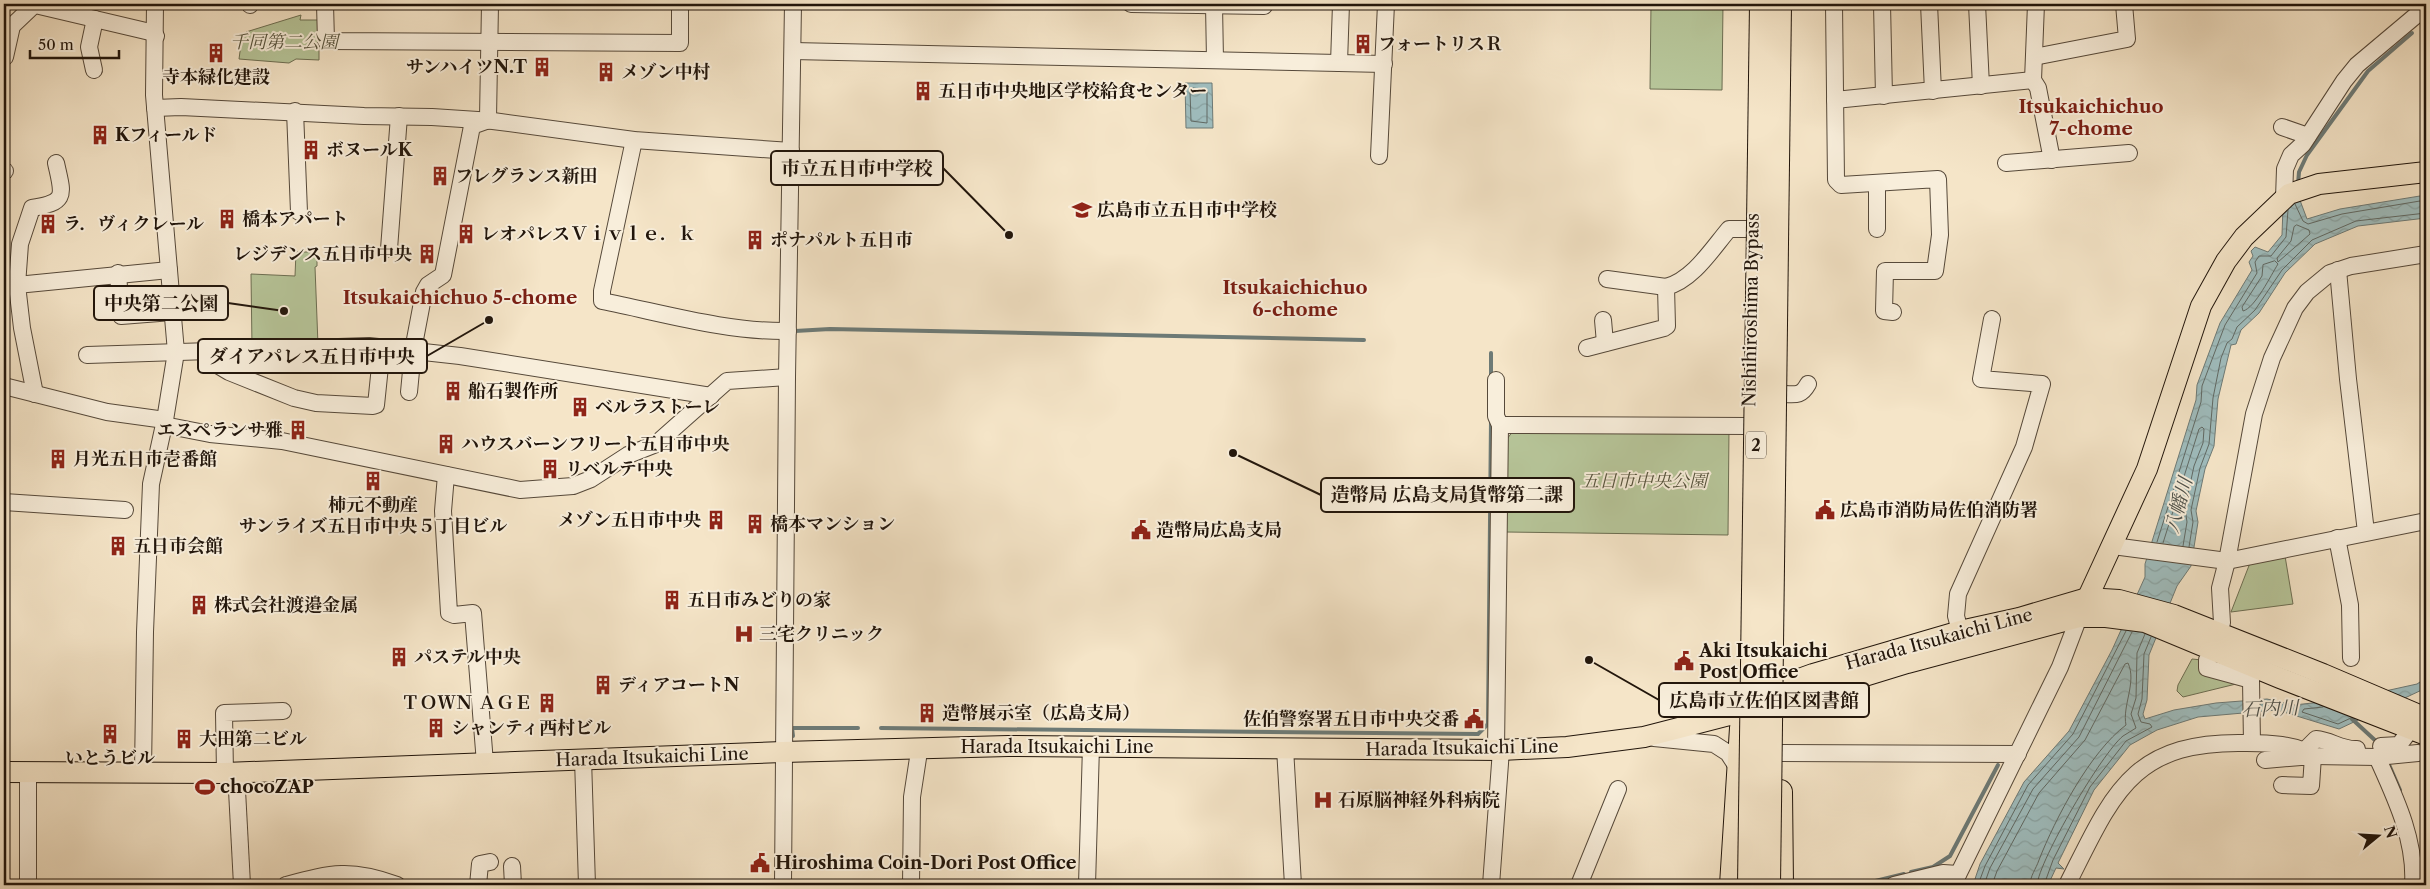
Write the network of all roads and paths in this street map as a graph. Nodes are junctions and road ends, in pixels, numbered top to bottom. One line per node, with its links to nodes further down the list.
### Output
1 (155, 4): 24 (street)
2 (325, 4): 25 (street)
3 (490, 4): 25 (street)
4 (680, 4): 25 (street)
5 (793, 4): 26 (street)
6 (1131, 4): 21 (street)
7 (1265, 4): 21 (street)
8 (1341, 4): 30 (street)
9 (1386, 4): 31 (street)
10 (1755, 4): 55 (highway, Nishihiroshima Bypass / 2)
11 (1762, 4): 142 (highway, Nishihiroshima Bypass / 2, bridge)
12 (1780, 4): 143 (highway, Nishihiroshima Bypass / 2, bridge)
13 (1789, 4): 83 (highway, Nishihiroshima Bypass / 2)
14 (1834, 4): 37 (street)
15 (1882, 4): 36 (street)
16 (1929, 4): 35 (street)
17 (1977, 4): 34 (street)
18 (2036, 4): 28 (street)
19 (2124, 4): 28 (street)
20 (32, 5): 23 (street); 27 (street)
21 (1214, 5): 29 (street)
22 (2426, 7): 43 (street)
23 (95, 20): 24 (street); 32 (street)
24 (156, 36): 38 (street)
25 (489, 42): 41 (street)
26 (794, 51): 29 (street); 45 (street)
27 (6, 57)
28 (2034, 57): 33 (street)
29 (1215, 60): 30 (street)
30 (1339, 63): 31 (street)
31 (1384, 64): 47 (street)
32 (94, 70)
33 (2033, 80): 34 (street); 48 (street)
34 (1981, 86): 35 (street)
35 (1933, 91): 36 (street)
36 (1884, 96): 37 (street)
37 (1835, 100): 52 (street)
38 (155, 108): 39 (street); 59 (street)
39 (294, 111): 40 (street); 54 (street)
40 (399, 116): 41 (street); 57 (street)
41 (486, 121): 44 (street); 73 (street)
42 (2282, 127): 43 (street)
43 (2308, 136): 53 (street)
44 (634, 140): 45 (street); 69 (street)
45 (791, 152): 69 (street)
46 (2129, 153): 48 (street)
47 (1379, 156)
48 (2052, 160): 50 (street)
49 (56, 163): 63 (street)
50 (2006, 163)
51 (2426, 172): 53 (main road)
52 (1876, 183): 56 (street); 66 (street)
53 (2293, 193): 94 (main road)
54 (299, 212)
55 (1752, 229): 64 (street); 87 (highway, Nishihiroshima Bypass / 2)
56 (1877, 229)
57 (389, 249)
58 (2426, 254): 60 (street)
59 (168, 270): 61 (street); 65 (street)
60 (2338, 270): 92 (street); 95 (street)
61 (118, 273): 63 (street); 65 (street)
62 (1606, 279): 64 (street)
63 (17, 285): 82 (street)
64 (1666, 287): 70 (street)
65 (172, 312): 75 (street)
66 (1893, 312)
67 (1992, 319): 100 (street)
68 (1603, 320): 70 (street)
69 (788, 331): 77 (street)
70 (1606, 343): 72 (street)
71 (382, 348): 73 (street); 74 (street); 74 (street)
72 (1587, 348)
73 (413, 350): 81 (street); 84 (street)
74 (208, 351): 75 (street)
75 (176, 352): 76 (street); 85 (street)
76 (87, 355)
77 (787, 377): 84 (street); 112 (street)
78 (1496, 380): 86 (street)
79 (1808, 384): 83 (street)
80 (4, 386): 82 (street)
81 (409, 392)
82 (35, 394): 85 (street)
83 (1785, 394): 102 (highway, Nishihiroshima Bypass / 2)
84 (711, 396): 88 (street)
85 (165, 422): 88 (street); 122 (street)
86 (1500, 425): 87 (street); 111 (street)
87 (1749, 426): 103 (highway, Nishihiroshima Bypass / 2)
88 (446, 475): 119 (street)
89 (4, 502): 90 (street)
90 (125, 510)
91 (2426, 521): 92 (street)
92 (2366, 532): 93 (street)
93 (2337, 538): 95 (street); 101 (street)
94 (2117, 546): 95 (street); 96 (main road)
95 (2220, 560): 99 (street)
96 (2087, 598): 97 (main road, Harada Itsukaichi Line); 98 (main road); 100 (main road, Harada Itsukaichi Line)
97 (2110, 608): 98 (main road, Harada Itsukaichi Line); 99 (main road, Harada Itsukaichi Line)
98 (2079, 617): 100 (main road, Harada Itsukaichi Line); 116 (street)
99 (2207, 638): 105 (main road, Harada Itsukaichi Line); 105 (main road, Harada Itsukaichi Line); 107 (street)
100 (1962, 640): 102 (main road, Harada Itsukaichi Line)
101 (2351, 658)
102 (1780, 694): 103 (main road, Harada Itsukaichi Line); 115 (highway, Nishihiroshima Bypass / 2)
103 (1742, 710): 106 (main road, Harada Itsukaichi Line); 120 (highway, Nishihiroshima Bypass / 2)
104 (283, 711): 124 (street)
105 (2420, 734): 114 (street); 114 (street)
106 (1644, 737): 111 (main road, Harada Itsukaichi Line); 120 (street)
107 (2252, 738): 113 (street); 146 (street)
108 (1091, 746): 109 (main road, Harada Itsukaichi Line); 110 (main road, Harada Itsukaichi Line); 137 (street)
109 (918, 747): 112 (main road, Harada Itsukaichi Line); 136 (street)
110 (1285, 748): 111 (main road, Harada Itsukaichi Line); 138 (street)
111 (1499, 750): 139 (street)
112 (783, 752): 117 (main road, Harada Itsukaichi Line); 135 (street)
113 (2309, 753): 114 (street); 118 (street); 125 (street)
114 (2382, 753): 147 (street)
115 (1780, 754): 116 (street); 144 (highway, Nishihiroshima Bypass / 2)
116 (2018, 754): 128 (street)
117 (582, 759): 119 (main road, Harada Itsukaichi Line); 134 (street)
118 (2265, 760)
119 (486, 763): 124 (main road, Harada Itsukaichi Line)
120 (1739, 770): 141 (highway, Nishihiroshima Bypass / 2)
121 (28, 771): 122 (main road, Harada Itsukaichi Line); 123 (main road, Harada Itsukaichi Line); 129 (street)
122 (143, 771): 124 (main road, Harada Itsukaichi Line)
123 (4, 772)
124 (230, 772): 130 (street)
125 (2282, 785)
126 (1618, 789): 140 (street)
127 (481, 862): 133 (street)
128 (1955, 880): 145 (street)
129 (28, 885)
130 (242, 885)
131 (286, 885): 132 (street)
132 (397, 885)
133 (478, 885)
134 (587, 885)
135 (783, 885)
136 (911, 885)
137 (1087, 885)
138 (1293, 885)
139 (1491, 885)
140 (1579, 885)
141 (1732, 885)
142 (1750, 885)
143 (1768, 885)
144 (1781, 885)
145 (1894, 885)
146 (2067, 885)
147 (2413, 885)

